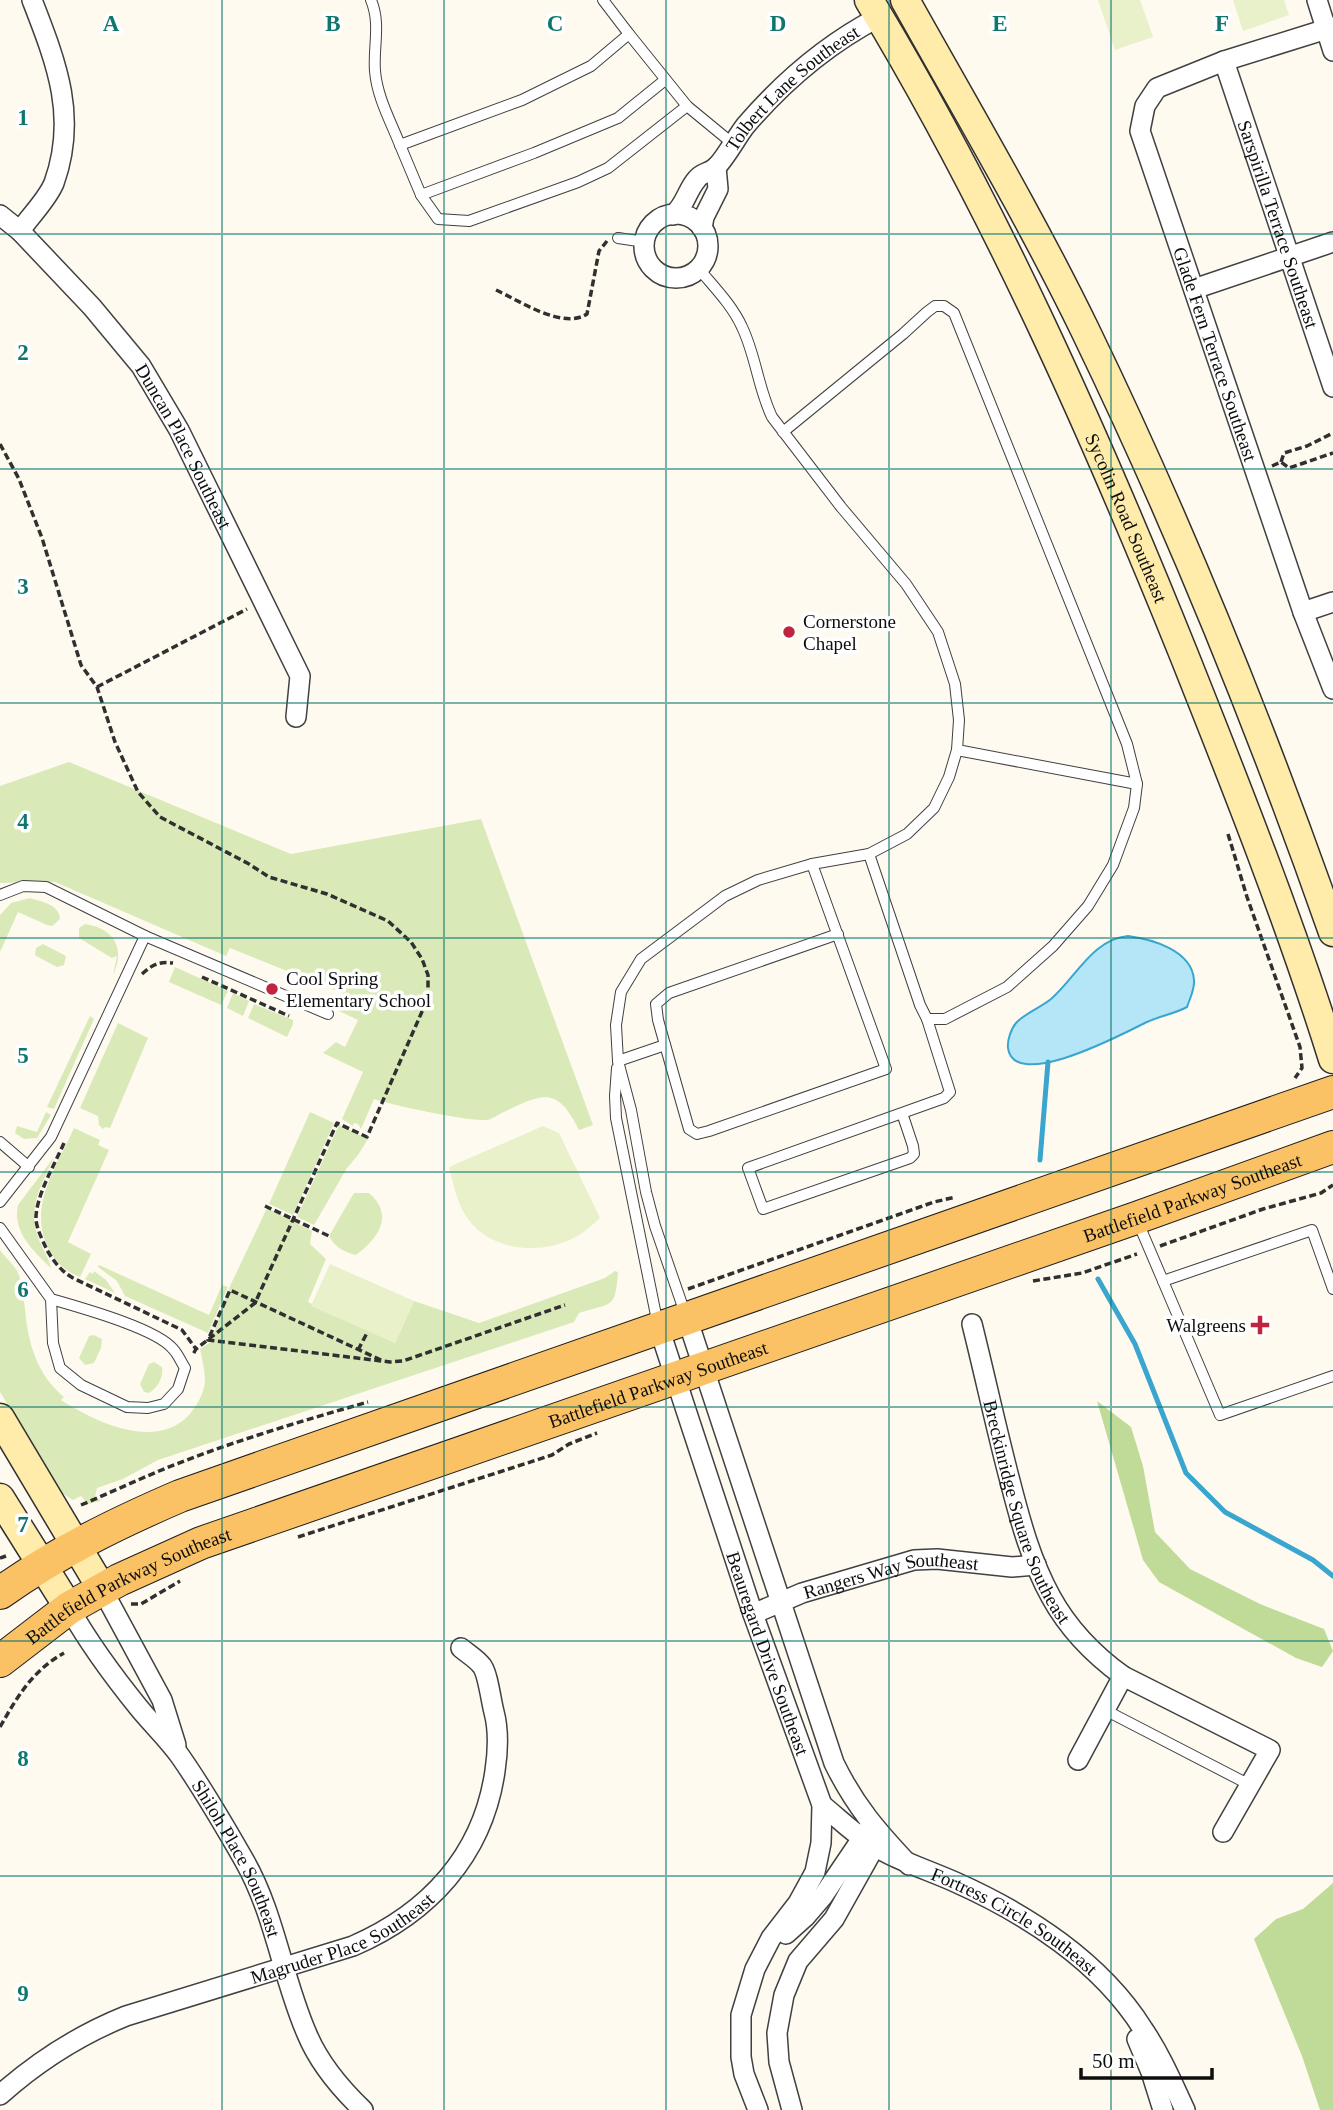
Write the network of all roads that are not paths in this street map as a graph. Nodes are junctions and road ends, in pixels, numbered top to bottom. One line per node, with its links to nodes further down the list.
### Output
1 (32, 0): 20 (street)
2 (371, 0): 14 (lane)
3 (603, 0): 8 (lane)
4 (1317, 0): 7 (street)
5 (908, 1): 6 (main road, Tolbert Lane Southeast); 38 (main road, Sycolin Road Southeast)
6 (874, 9): 13 (street, Tolbert Lane Southeast); 44 (main road, Sycolin Road Southeast)
7 (1329, 28): 9 (street); 10 (street, Glade Fern Terrace Southeast)
8 (629, 34): 11 (lane); 14 (lane)
9 (1333, 51)
10 (1224, 61): 24 (street, Sarspirilla Terrace Southeast); 26 (street, Glade Fern Terrace Southeast)
11 (665, 79): 12 (lane); 16 (lane)
12 (687, 106): 13 (lane); 16 (lane)
13 (732, 143): 15 (street, Tolbert Lane Southeast)
14 (400, 145): 16 (lane)
15 (716, 167): 18 (street, Tolbert Lane Southeast); 19 (street, Tolbert Lane Southeast)
16 (421, 195)
17 (0, 215): 20 (street, Duncan Place Southeast)
18 (673, 215): 19 (street); 22 (street)
19 (702, 228): 25 (street)
20 (20, 231): 32 (street, Duncan Place Southeast)
21 (618, 239): 22 (lane)
22 (645, 242): 25 (street)
23 (1333, 242): 24 (street)
24 (1289, 257): 26 (street); 27 (street, Sarspirilla Terrace Southeast)
25 (699, 269): 28 (lane)
26 (1194, 289): 30 (street, Glade Fern Terrace Southeast)
27 (1333, 387)
28 (783, 432): 33 (lane); 34 (lane)
29 (1333, 602): 30 (street)
30 (1303, 612): 31 (street, Glade Fern Terrace Southeast)
31 (1333, 689)
32 (296, 717)
33 (957, 750): 34 (lane); 35 (lane)
34 (1137, 783): 42 (lane)
35 (869, 854): 36 (lane); 42 (lane)
36 (812, 864): 39 (lane); 45 (lane)
37 (0, 895): 40 (lane)
38 (1333, 932)
39 (838, 934): 43 (lane); 43 (lane)
40 (145, 936): 41 (lane); 50 (lane)
41 (328, 1014)
42 (927, 1019): 47 (lane)
43 (665, 1045): 45 (lane)
44 (1333, 1059)
45 (618, 1061): 57 (lane); 57 (lane)
46 (1333, 1091): 57 (main road)
47 (902, 1113): 47 (lane)
48 (0, 1142): 50 (lane)
49 (1333, 1147): 52 (main road, Battlefield Parkway Southeast)
50 (29, 1167): 51 (lane)
51 (0, 1202)
52 (1136, 1218): 54 (lane); 59 (main road, Battlefield Parkway Southeast)
53 (0, 1228): 56 (lane)
54 (1163, 1281): 55 (lane); 60 (lane)
55 (1333, 1289)
56 (51, 1299): 56 (lane)
57 (673, 1323): 59 (street, Beauregard Drive Southeast); 59 (street, Beauregard Drive Southeast); 63 (main road)
58 (972, 1324): 65 (street, Breckinridge Square Southeast)
59 (688, 1372): 66 (main road, Battlefield Parkway Southeast); 68 (street, Beauregard Drive Southeast); 70 (street, Beauregard Drive Southeast)
60 (1333, 1376)
61 (0, 1418): 63 (main road)
62 (0, 1498): 64 (main road)
63 (76, 1544): 64 (main road); 66 (main road)
64 (41, 1564): 67 (main road); 69 (main road)
65 (1036, 1564): 68 (street, Rangers Way Southeast); 73 (street, Breckinridge Square Southeast)
66 (102, 1589): 69 (main road, Battlefield Parkway Southeast); 75 (street, Shiloh Place Southeast)
67 (0, 1593)
68 (782, 1602): 70 (street, Rangers Way Southeast); 80 (street, Beauregard Drive Southeast)
69 (69, 1608): 72 (main road, Battlefield Parkway Southeast); 75 (street, Shiloh Place Southeast)
70 (753, 1614): 78 (street, Beauregard Drive Southeast)
71 (461, 1648): 81 (street, Magruder Place Southeast)
72 (0, 1661)
73 (1123, 1676): 74 (street); 77 (street, Breckinridge Square Southeast)
74 (1105, 1710): 76 (street); 77 (lane)
75 (180, 1756): 81 (street, Shiloh Place Southeast)
76 (1078, 1760)
77 (1250, 1785): 79 (street, Breckinridge Square Southeast)
78 (822, 1805): 80 (street, Fortress Circle Southeast); 82 (street, Beauregard Drive Southeast)
79 (1223, 1832)
80 (872, 1836): 82 (street, Beauregard Drive Southeast); 83 (street, Fortress Circle Southeast); 87 (street)
81 (285, 1968): 84 (street, Magruder Place Southeast); 85 (street, Shiloh Place Southeast)
82 (755, 1969): 86 (street, Beauregard Drive Southeast)
83 (1111, 1988): 88 (street, Fortress Circle Southeast); 89 (street, Fortress Circle Southeast)
84 (0, 2095)
85 (363, 2110)
86 (758, 2110)
87 (792, 2110)
88 (1163, 2110)
89 (1185, 2110)

